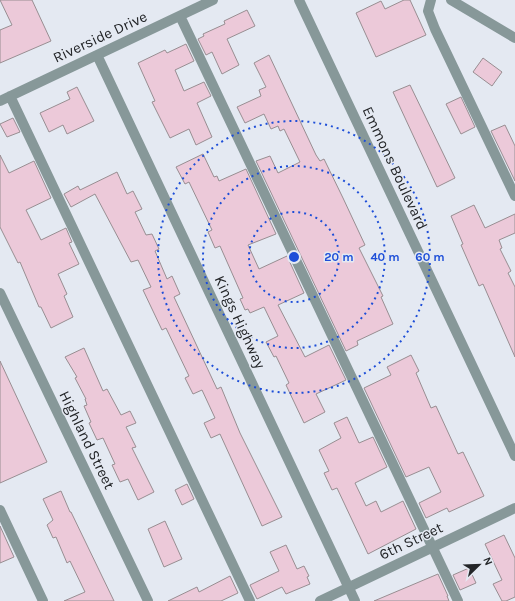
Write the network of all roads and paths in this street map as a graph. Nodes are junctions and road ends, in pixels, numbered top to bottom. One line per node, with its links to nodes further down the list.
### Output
1 (213, 0): 5 (street, Riverside Drive)
2 (299, 0): 12 (street, Emmons Boulevard)
3 (431, 0): 10 (street)
4 (451, 0): 6 (street)
5 (180, 16): 7 (street, Riverside Drive); 15 (street)
6 (515, 38)
7 (97, 56): 8 (street, Riverside Drive); 16 (street, Kings Highway)
8 (10, 96): 9 (street, Riverside Drive); 19 (street)
9 (0, 101)
10 (515, 196)
11 (0, 292): 18 (street, Highland Street)
12 (515, 456)
13 (515, 508): 15 (street, 6th Street)
14 (0, 510): 17 (street)
15 (432, 548): 16 (street, 6th Street); 22 (street)
16 (349, 587): 20 (street, 6th Street); 21 (street, Kings Highway)
17 (43, 601)
18 (148, 601)
19 (250, 601)
20 (320, 601)
21 (355, 601)
22 (458, 601)

